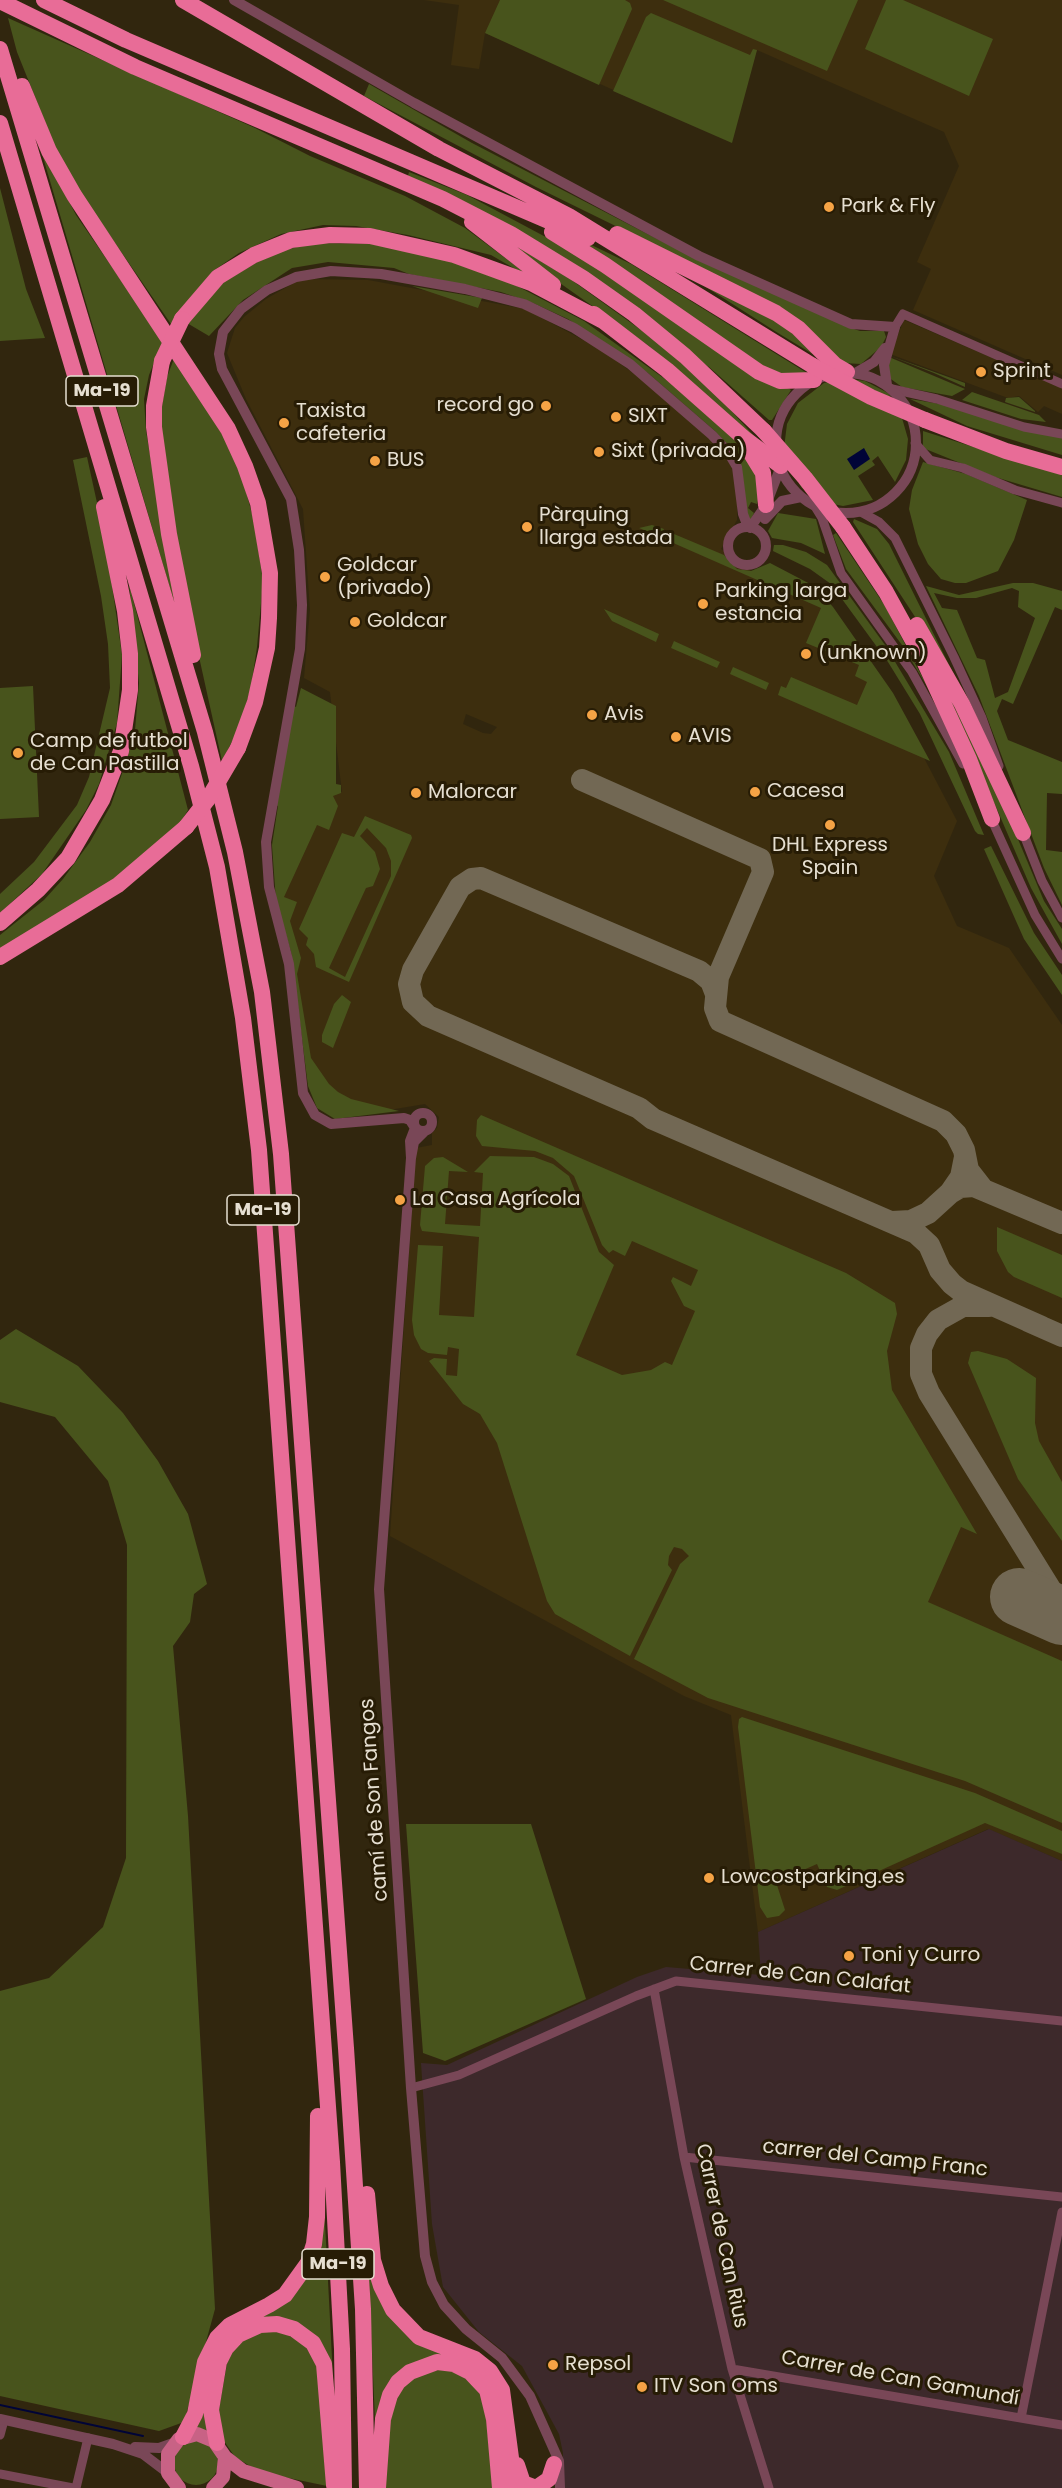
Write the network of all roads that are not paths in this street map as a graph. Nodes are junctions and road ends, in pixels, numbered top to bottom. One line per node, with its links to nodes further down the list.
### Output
1 (44, 0): 8 (highway)
2 (183, 0): 10 (highway)
3 (234, 0): 13 (street)
4 (5, 4): 9 (highway)
5 (0, 37): 40 (highway, bridge)
6 (0, 49): 35 (highway, Ma-19)
7 (0, 123): 22 (highway, Ma-19)
8 (481, 194): 11 (highway); 16 (highway)
9 (443, 199): 12 (highway); 34 (highway, bridge)
10 (569, 216): 11 (highway); 15 (highway)
11 (673, 279): 16 (highway)
12 (603, 321): 19 (highway); 35 (highway, bridge)
13 (895, 327): 14 (street); 17 (street)
14 (889, 343): 15 (street); 18 (street)
15 (852, 372): 16 (street); 18 (street)
16 (814, 373): 23 (street); 24 (highway, bridge)
17 (1062, 384)
18 (889, 387): 20 (street); 21 (street)
19 (736, 431): 23 (highway); 27 (highway)
20 (1062, 434)
21 (915, 443): 26 (street); 29 (street)
22 (100, 462): 39 (highway); 44 (highway, Ma-19)
23 (781, 466): 25 (street); 27 (street)
24 (1062, 467)
25 (801, 497): 28 (street); 33 (street)
26 (1062, 503)
27 (766, 505): 31 (street)
28 (814, 505): 29 (street); 36 (street)
29 (861, 512): 37 (street)
30 (743, 514): 31 (street); 32 (street); 46 (street, camí de Son Fangos)
31 (749, 527): 32 (street); 33 (street)
32 (734, 532): 33 (street)
33 (763, 536)
34 (868, 563): 36 (highway); 37 (highway)
35 (205, 732): 45 (highway, Ma-19)
36 (992, 819): 41 (street)
37 (1023, 832): 38 (street)
38 (1062, 918)
39 (0, 923)
40 (0, 957)
41 (1062, 959)
42 (654, 1989): 43 (street, Carrer de Can Calafat); 46 (street, Carrer de Can Calafat); 47 (street, Carrer de Can Rius)
43 (1062, 2021)
44 (321, 2041): 57 (highway); 69 (highway, Ma-19)
45 (346, 2048): 58 (highway); 70 (highway, Ma-19)
46 (411, 2088): 54 (street, camí de Son Fangos)
47 (684, 2157): 48 (street, carrer del Camp Franc); 50 (street, Carrer de Can Rius)
48 (1062, 2196)
49 (1062, 2212): 51 (street)
50 (732, 2369): 51 (street, Carrer de Can Gamundí); 76 (street, Carrer de Can Rius)
51 (1021, 2418): 53 (street, Carrer de Can Gamundí)
52 (2, 2419): 55 (street); 56 (street)
53 (1062, 2426)
54 (546, 2428): 61 (street); 75 (street)
55 (0, 2435)
56 (88, 2439): 59 (street); 66 (street)
57 (179, 2439): 59 (street); 60 (main road); 64 (main road)
58 (508, 2441): 61 (highway); 73 (highway)
59 (113, 2444): 64 (street)
60 (221, 2450): 63 (main road); 65 (main road); 68 (highway)
61 (554, 2464): 74 (street)
62 (0, 2474): 66 (street)
63 (271, 2482): 65 (main road); 67 (main road)
64 (175, 2483)
65 (215, 2486)
66 (74, 2488)
67 (297, 2488)
68 (334, 2488)
69 (344, 2488)
70 (367, 2488)
71 (378, 2488): 72 (highway)
72 (500, 2488)
73 (515, 2488)
74 (550, 2488)
75 (560, 2488)
76 (769, 2488)

